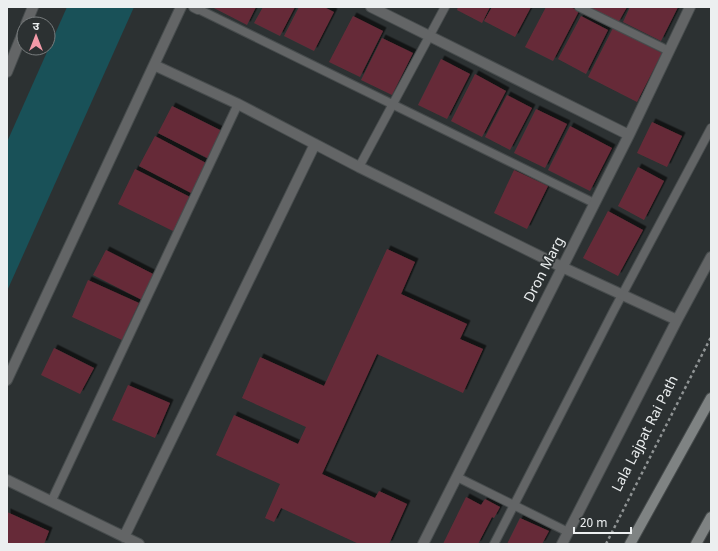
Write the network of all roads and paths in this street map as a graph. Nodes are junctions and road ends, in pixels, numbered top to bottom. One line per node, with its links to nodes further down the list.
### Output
1 (181, 7): 11 (street)
2 (372, 7): 7 (street)
3 (445, 7): 7 (lane)
4 (579, 7): 9 (lane)
5 (690, 7): 9 (street, Dron Marg)
6 (196, 8): 14 (lane)
7 (429, 36): 14 (lane); 16 (street)
8 (16, 45): 10 (street)
9 (669, 51): 16 (street, Dron Marg)
10 (10, 56): 12 (street)
11 (154, 65): 13 (street); 25 (street)
12 (7, 72)
13 (238, 104): 17 (street); 29 (lane)
14 (392, 104): 18 (lane); 19 (lane)
15 (711, 128): 22 (lane)
16 (629, 135): 19 (street, Dron Marg)
17 (315, 144): 18 (street); 33 (street)
18 (359, 166): 21 (street)
19 (594, 203): 21 (street, Dron Marg)
20 (711, 257): 23 (street)
21 (562, 267): 22 (street); 27 (street, Dron Marg)
22 (622, 294): 23 (street); 30 (lane)
23 (677, 320): 32 (street)
24 (711, 337): 38 (path, Lala Lajpat Rai Path)
25 (7, 380)
26 (711, 398): 39 (main road)
27 (457, 477): 30 (lane); 35 (street, Dron Marg)
28 (7, 480): 29 (street)
29 (51, 502): 33 (street)
30 (514, 505): 32 (lane); 36 (lane)
31 (711, 517): 40 (main road)
32 (568, 532): 37 (street)
33 (124, 537): 34 (street)
34 (139, 544)
35 (423, 544)
36 (494, 544)
37 (562, 544)
38 (606, 544)
39 (630, 544)
40 (696, 544)

